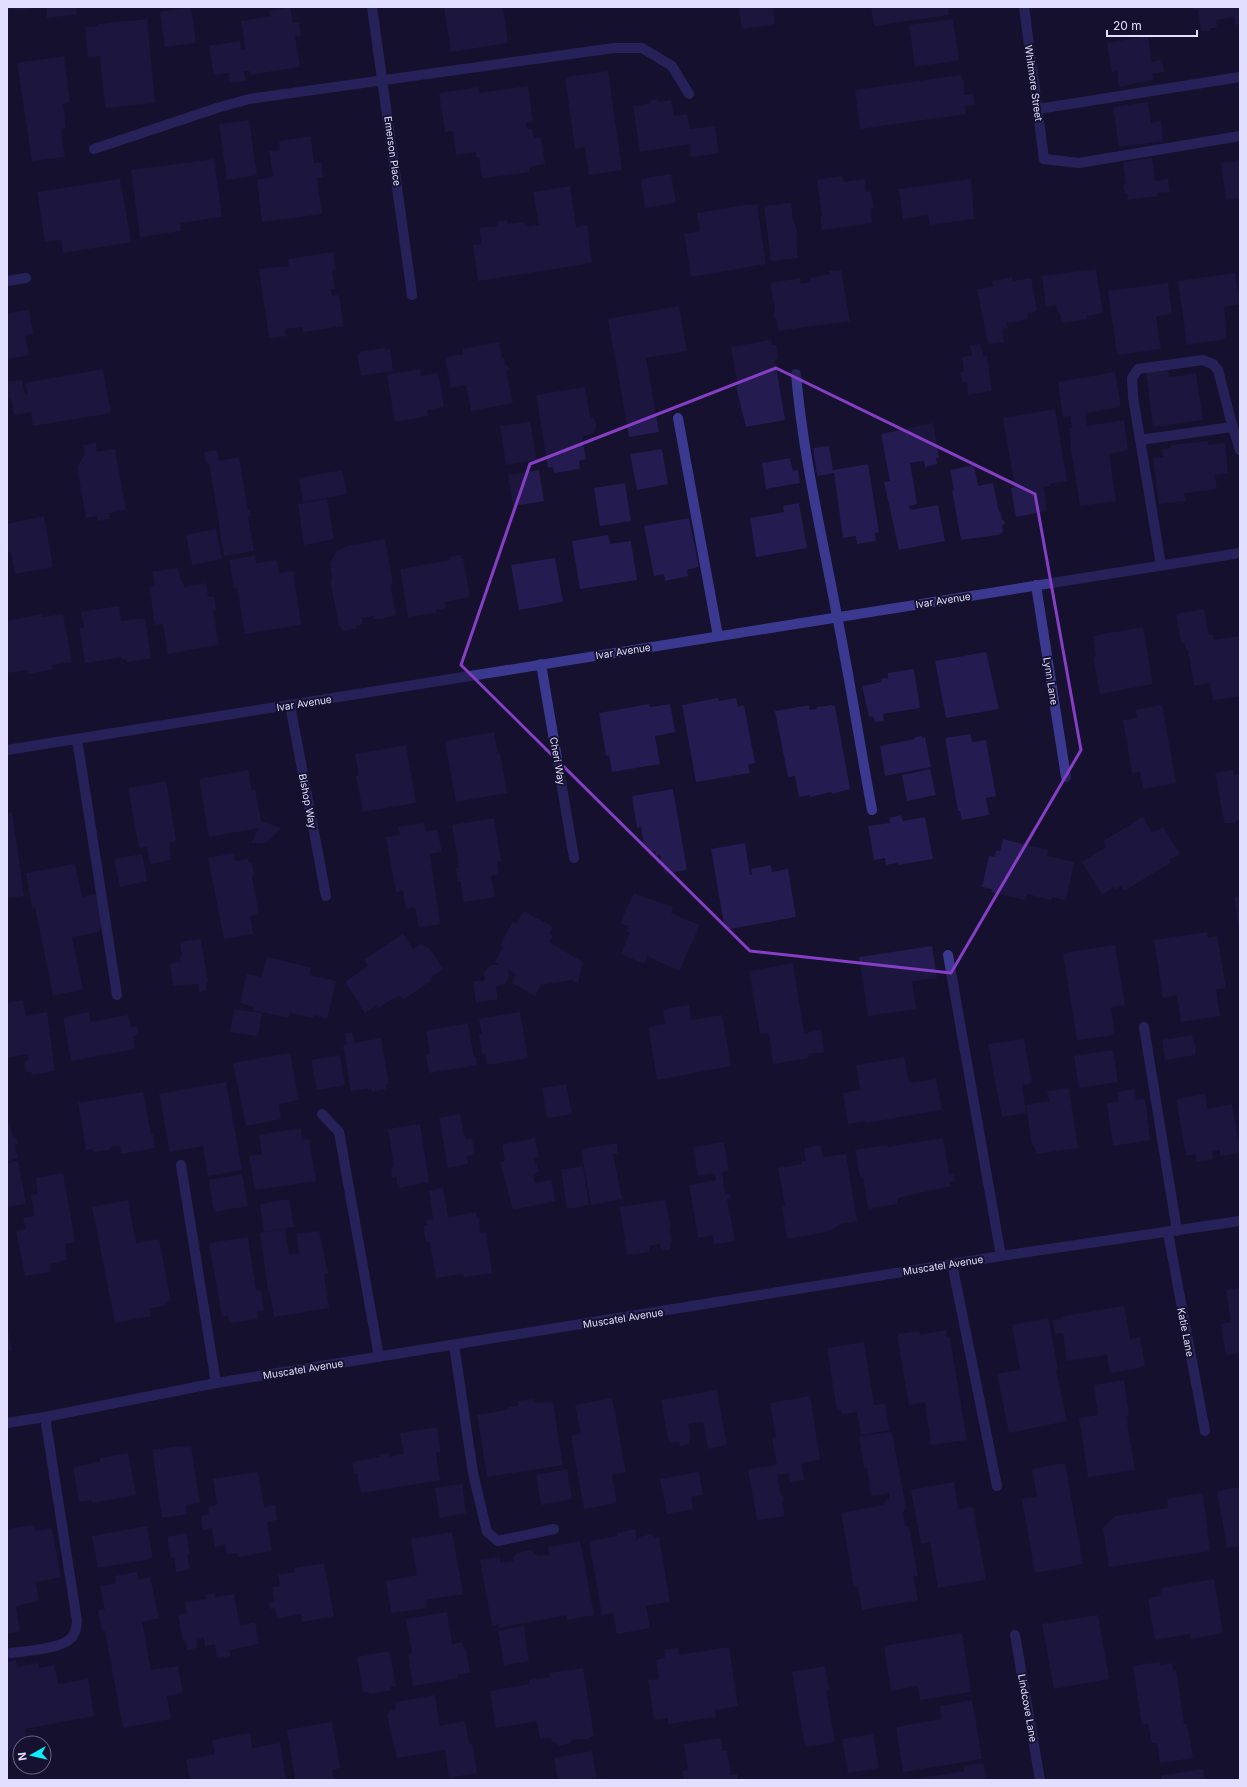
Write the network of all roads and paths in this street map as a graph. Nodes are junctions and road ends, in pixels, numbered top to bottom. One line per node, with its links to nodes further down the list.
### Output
1 (372, 7): 4 (street, Emerson Place)
2 (1024, 7): 6 (street, Whitmore Street)
3 (1240, 77): 6 (street)
4 (383, 81): 5 (street); 8 (street); 11 (street, Emerson Place)
5 (689, 94)
6 (1038, 109): 7 (street, Whitmore Street)
7 (1240, 136)
8 (94, 149)
9 (26, 278): 10 (street)
10 (7, 281)
11 (412, 295)
12 (796, 374): 20 (street)
13 (678, 418): 21 (street)
14 (1232, 427): 15 (street); 15 (street); 16 (street)
15 (1140, 440): 18 (street)
16 (1240, 450)
17 (1240, 553): 18 (street, Ivar Avenue)
18 (1161, 565): 19 (street, Ivar Avenue)
19 (1036, 585): 20 (street, Ivar Avenue); 26 (street, Lynn Lane)
20 (838, 617): 21 (street, Ivar Avenue); 27 (street)
21 (718, 636): 22 (street, Ivar Avenue)
22 (541, 664): 23 (street, Ivar Avenue); 28 (street, Cheri Way)
23 (290, 706): 24 (street, Ivar Avenue); 29 (street, Bishop Way)
24 (77, 739): 25 (street, Ivar Avenue); 31 (street)
25 (7, 750)
26 (1066, 777)
27 (872, 810)
28 (574, 858)
29 (326, 896)
30 (948, 955): 37 (street)
31 (117, 995)
32 (1144, 1027): 36 (street, Katie Lane)
33 (322, 1114): 40 (street)
34 (181, 1165): 41 (street)
35 (1240, 1221): 36 (street, Muscatel Avenue)
36 (1172, 1232): 37 (street, Muscatel Avenue); 44 (street, Katie Lane)
37 (1001, 1256): 38 (street, Muscatel Avenue)
38 (952, 1264): 39 (street, Muscatel Avenue); 45 (street)
39 (454, 1345): 40 (street, Muscatel Avenue); 46 (street)
40 (379, 1357): 41 (street, Muscatel Avenue)
41 (216, 1383): 42 (street, Muscatel Avenue)
42 (45, 1417): 43 (street, Muscatel Avenue); 48 (street)
43 (7, 1423)
44 (1204, 1431)
45 (997, 1486)
46 (554, 1529)
47 (1015, 1635): 49 (street, Lindcove Lane)
48 (11, 1653)
49 (1040, 1780)

